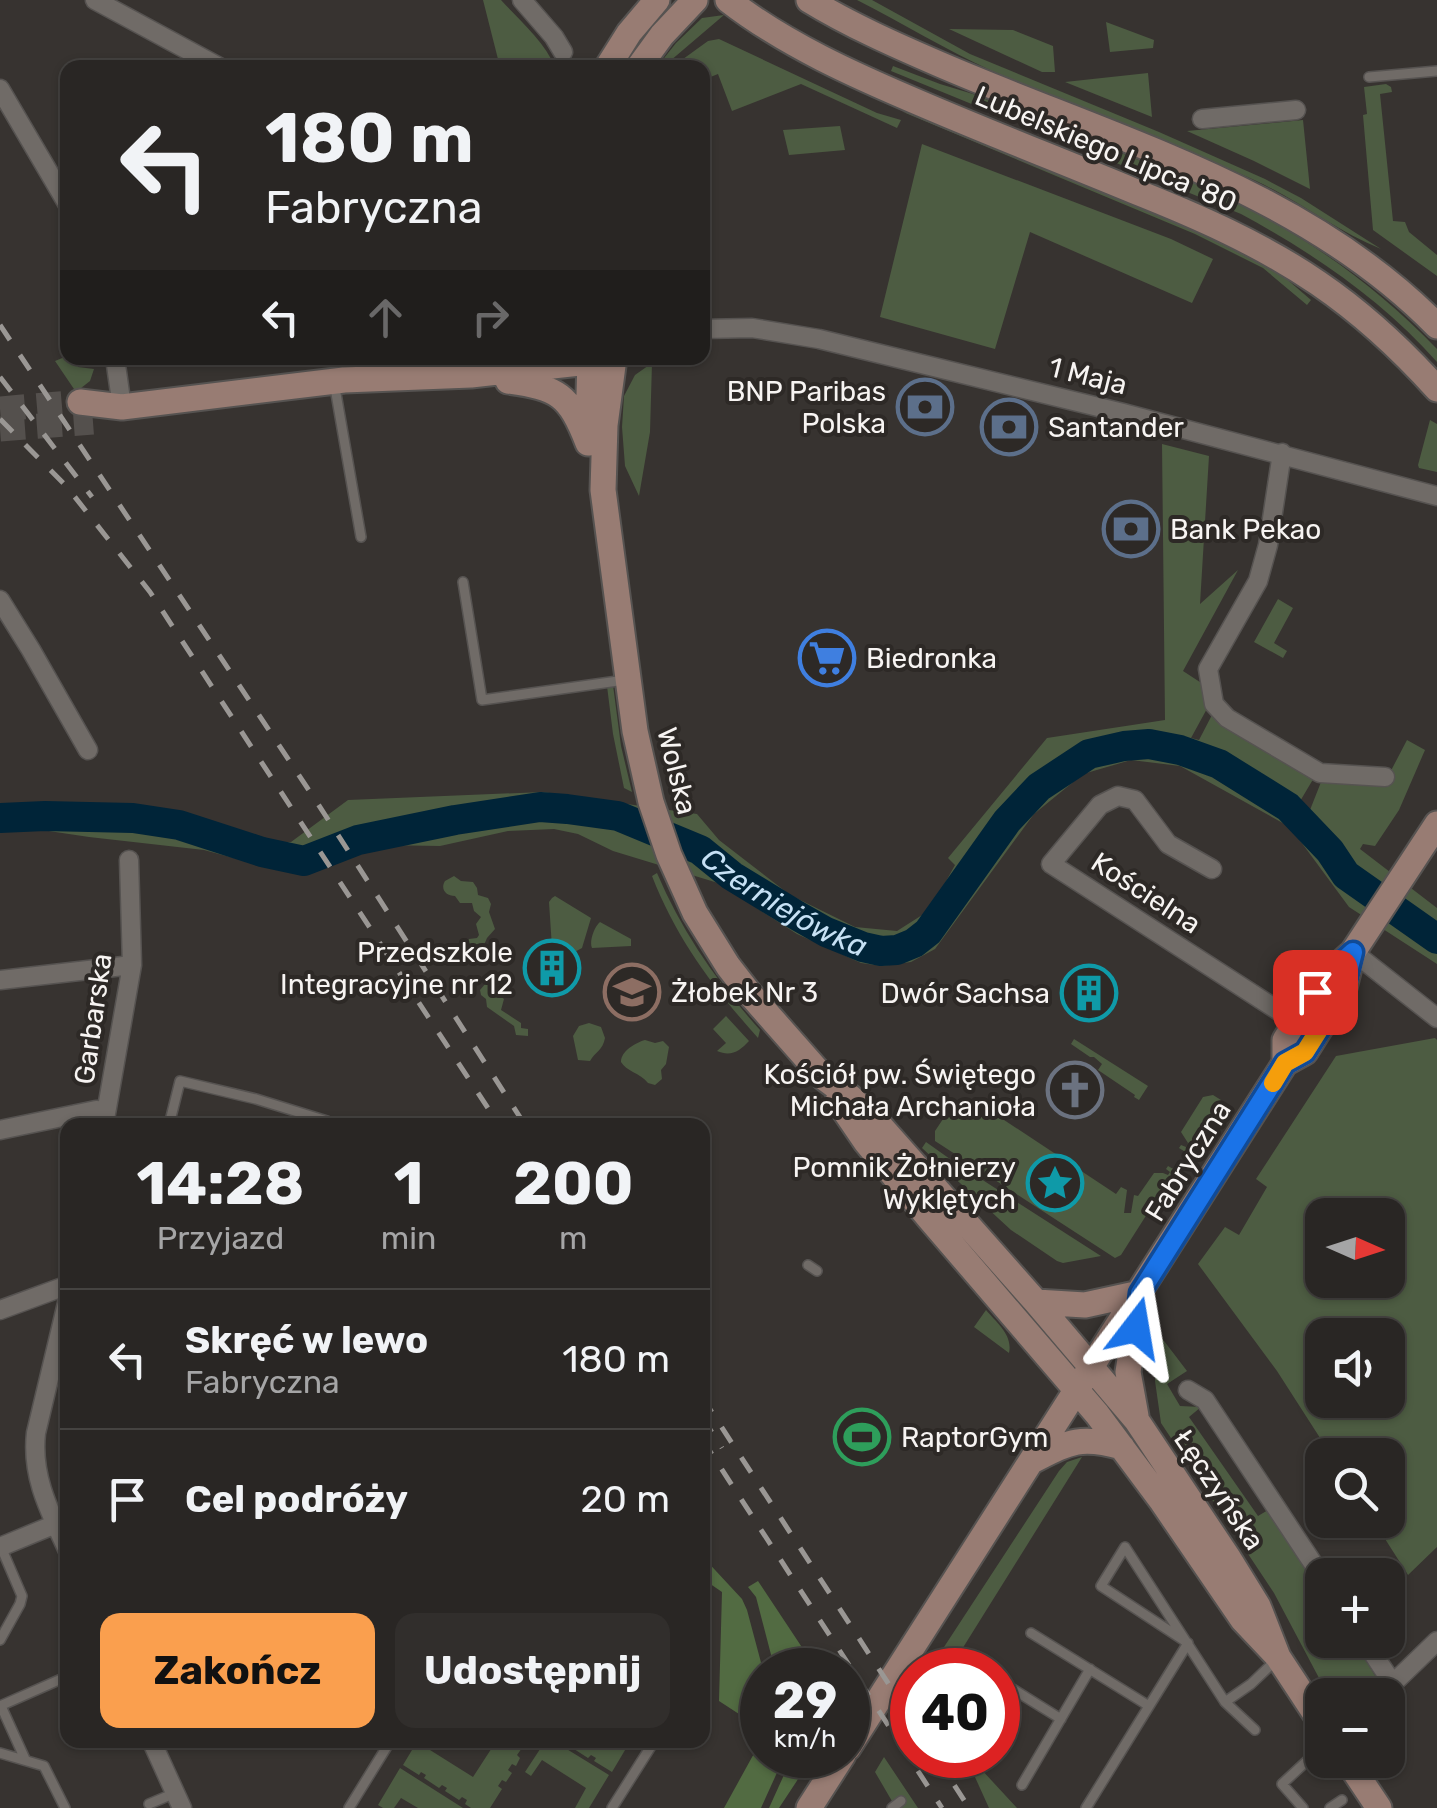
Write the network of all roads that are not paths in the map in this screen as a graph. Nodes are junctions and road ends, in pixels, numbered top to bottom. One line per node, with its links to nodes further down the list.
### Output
1 (95, 0): 8 (street)
2 (657, 0): 9 (street)
3 (695, 0): 10 (street)
4 (728, 0): 26 (street, Lubelskiego Lipca '80)
5 (808, 0): 17 (street, Lubelskiego Lipca '80)
6 (529, 7): 7 (street)
7 (563, 52)
8 (206, 60)
9 (612, 60)
10 (644, 60)
11 (1437, 71): 12 (lane)
12 (1368, 78)
13 (0, 89): 16 (street)
14 (1296, 110): 15 (street)
15 (1202, 119)
16 (60, 191)
17 (1437, 326)
18 (710, 331): 30 (street, 1 Maja)
19 (116, 365): 27 (street)
20 (414, 365): 25 (street)
21 (552, 365): 24 (street)
22 (599, 365): 29 (street, Wolska)
23 (600, 365): 31 (street, Wolska)
24 (471, 375): 25 (street); 29 (street)
25 (338, 380): 27 (street); 33 (lane)
26 (1437, 388)
27 (122, 407): 28 (street)
28 (86, 412)
29 (588, 442): 31 (street, Wolska)
30 (1282, 453): 32 (street, 1 Maja); 38 (street)
31 (603, 490): 36 (street, Wolska)
32 (1437, 496)
33 (361, 537)
34 (463, 582): 36 (lane)
35 (0, 600): 37 (street)
36 (628, 679): 52 (street, Wolska)
37 (88, 750)
38 (1384, 777)
39 (1437, 824): 42 (street, Fabryczna)
40 (129, 860): 43 (street, Garbarska)
41 (1212, 869): 46 (street, Kościelna)
42 (1353, 952): 45 (street); 46 (street, Fabryczna); 47 (street, Fabryczna)
43 (132, 964): 44 (street); 48 (street, Garbarska)
44 (0, 980)
45 (1437, 1018)
46 (1296, 1022): 47 (street, Fabryczna)
47 (1285, 1063): 54 (street, Fabryczna)
48 (105, 1118): 51 (street)
49 (172, 1118): 50 (lane)
50 (317, 1118)
51 (0, 1130)
52 (899, 1164): 55 (street, Wolska); 60 (street, Wolska)
53 (60, 1288): 56 (street)
54 (1140, 1293): 55 (street); 58 (street, Fabryczna); 61 (street)
55 (1036, 1302): 58 (street, Wolska)
56 (0, 1310)
57 (60, 1332): 64 (street)
58 (1092, 1368): 60 (street, Fabryczna); 61 (street, Łęczyńska)
59 (1188, 1390): 67 (street)
60 (1077, 1392): 62 (street, Łęczyńska); 63 (street, Fabryczna)
61 (1137, 1421): 72 (street, Łęczyńska)
62 (1122, 1446): 63 (street); 72 (street, Łęczyńska)
63 (1032, 1461): 81 (street, Fabryczna)
64 (60, 1518)
65 (60, 1523): 66 (street)
66 (0, 1547): 69 (lane)
67 (1309, 1558)
68 (1031, 1633): 73 (lane)
69 (0, 1640)
70 (1437, 1641): 74 (street)
71 (1188, 1644): 71 (lane); 78 (lane); 80 (lane)
72 (1278, 1657): 77 (street, Łęczyńska); 78 (lane)
73 (1090, 1669): 80 (lane); 82 (lane)
74 (1398, 1678)
75 (60, 1680): 79 (lane)
76 (1020, 1694): 82 (lane)
77 (1305, 1698)
78 (1224, 1702): 83 (lane)
79 (1, 1706): 88 (lane)
80 (1149, 1706): 100 (lane)
81 (870, 1714)
82 (1060, 1719): 92 (lane)
83 (1255, 1730)
84 (155, 1748): 93 (street)
85 (386, 1748): 97 (lane)
86 (650, 1748): 98 (lane)
87 (0, 1753): 88 (lane)
88 (25, 1759): 96 (lane)
89 (1305, 1763): 101 (lane)
90 (828, 1778): 99 (street)
91 (1359, 1778): 103 (street)
92 (1022, 1786)
93 (175, 1799): 95 (lane)
94 (1342, 1800): 102 (lane)
95 (152, 1807)
96 (64, 1808)
97 (348, 1808)
98 (612, 1808)
99 (808, 1808)
100 (1086, 1808)
101 (1302, 1808)
102 (1330, 1808)
103 (1379, 1808)

